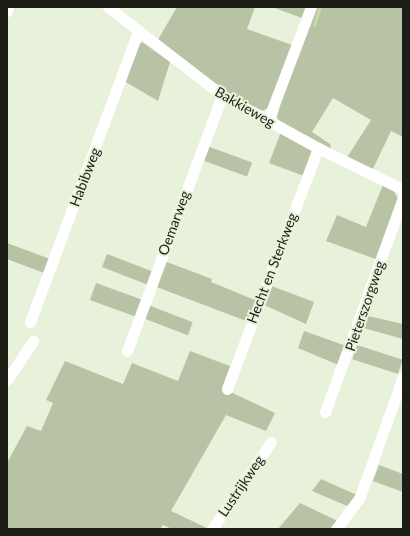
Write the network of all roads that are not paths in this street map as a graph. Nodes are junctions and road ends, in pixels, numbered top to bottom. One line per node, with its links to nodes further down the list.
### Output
1 (8, 7): 4 (street)
2 (108, 7): 5 (street, Bakkieweg)
3 (311, 7): 7 (street)
4 (7, 11)
5 (138, 31): 6 (street, Bakkieweg); 11 (street, Habibweg)
6 (222, 95): 7 (street, Bakkieweg); 13 (street, Oemarweg)
7 (268, 120): 8 (street, Bakkieweg)
8 (318, 148): 9 (street, Bakkieweg); 16 (street, Hecht en Sterkweg)
9 (400, 189)
10 (403, 198): 17 (street, Pieterszorgweg)
11 (30, 322)
12 (33, 341): 15 (street)
13 (127, 351)
14 (403, 377): 20 (street)
15 (7, 380)
16 (227, 389)
17 (325, 412)
18 (271, 442): 19 (street, Lustrijkweg)
19 (212, 529)
20 (336, 529)

